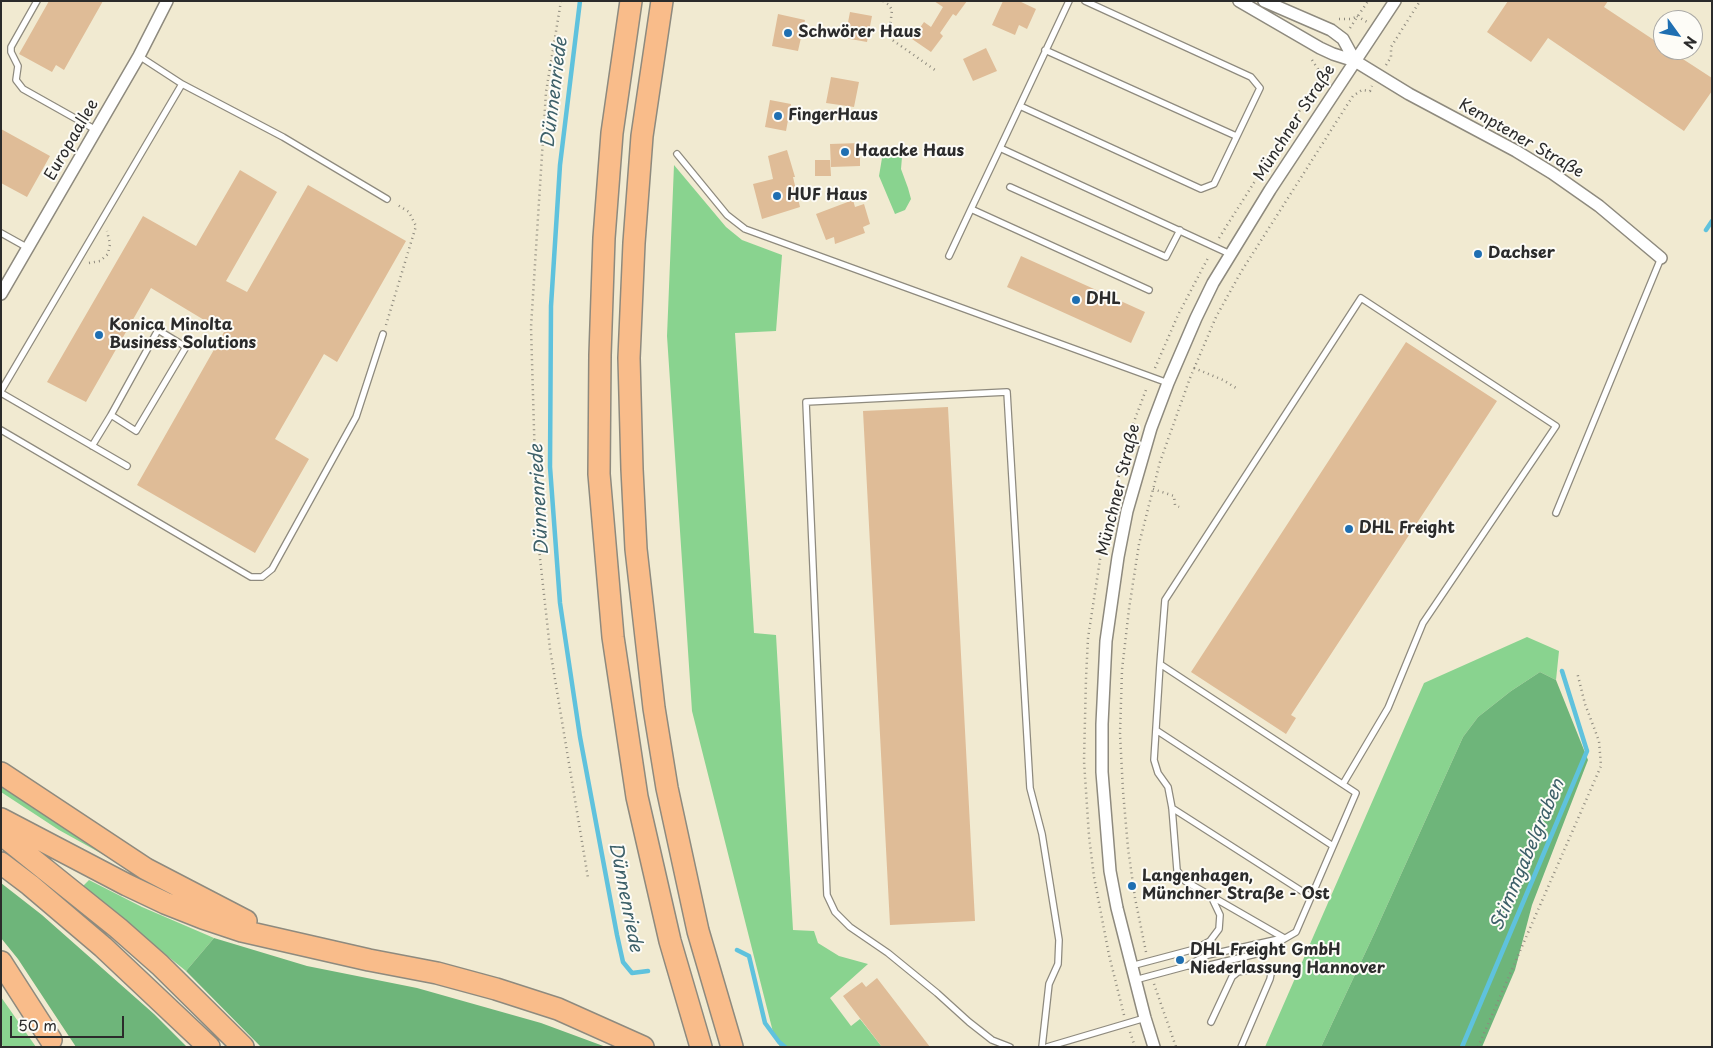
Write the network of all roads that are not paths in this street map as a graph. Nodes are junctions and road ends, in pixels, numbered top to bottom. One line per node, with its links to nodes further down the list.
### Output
1 (36, 1): 15 (lane)
2 (167, 1): 11 (street, Europaallee)
3 (631, 1): 62 (highway)
4 (662, 1): 63 (highway)
5 (1069, 1): 10 (lane)
6 (1085, 1): 16 (lane)
7 (1240, 1): 12 (street, Kemptener Straße)
8 (1264, 1): 12 (street)
9 (1395, 1): 12 (street, Münchner Straße)
10 (1046, 50): 14 (lane); 16 (lane)
11 (139, 56): 13 (lane); 15 (street, Europaallee)
12 (1355, 61): 25 (street, Münchner Straße); 27 (street, Kemptener Straße)
13 (182, 84): 20 (lane); 32 (lane)
14 (1020, 106): 16 (lane); 17 (lane)
15 (96, 130): 24 (street, Europaallee)
16 (1236, 136)
17 (1000, 148): 21 (lane); 22 (lane)
18 (677, 154): 31 (lane)
19 (1010, 187): 22 (lane)
20 (387, 199)
21 (971, 209): 26 (lane); 28 (lane)
22 (1180, 230): 25 (lane)
23 (1, 233): 24 (lane)
24 (28, 248): 29 (street, Europaallee)
25 (1230, 254): 31 (street, Münchner Straße)
26 (949, 256)
27 (1661, 258): 37 (lane)
28 (1150, 290)
29 (1, 294)
30 (384, 334): 34 (lane)
31 (1168, 383): 52 (street, Münchner Straße)
32 (1, 392): 35 (lane)
33 (111, 415): 33 (lane); 35 (lane)
34 (1, 430)
35 (92, 446): 36 (lane)
36 (127, 466)
37 (1556, 512)
38 (1160, 664): 39 (lane); 41 (lane); 41 (lane)
39 (1156, 730): 42 (lane); 45 (lane)
40 (1, 773): 50 (highway)
41 (1343, 784): 45 (lane)
42 (1172, 808): 47 (lane); 48 (lane)
43 (1, 819): 50 (highway)
44 (1, 834): 58 (highway)
45 (1333, 846): 48 (lane)
46 (1, 863): 60 (highway)
47 (1211, 896): 49 (lane); 52 (lane)
48 (1311, 897): 49 (lane)
49 (1284, 938): 53 (lane); 53 (lane)
50 (304, 946): 61 (highway)
51 (1, 962): 59 (highway)
52 (1131, 966): 55 (street, Münchner Straße)
53 (1187, 966): 55 (lane)
54 (1, 977): 59 (highway)
55 (1135, 980): 56 (street, Münchner Straße)
56 (1145, 1018): 66 (lane); 67 (street, Münchner Straße)
57 (1211, 1022): 68 (lane)
58 (238, 1042)
59 (54, 1043)
60 (209, 1047)
61 (643, 1047)
62 (701, 1047)
63 (732, 1047)
64 (1010, 1047): 65 (lane)
65 (1042, 1047)
66 (1047, 1047)
67 (1154, 1047)
68 (1241, 1047)

